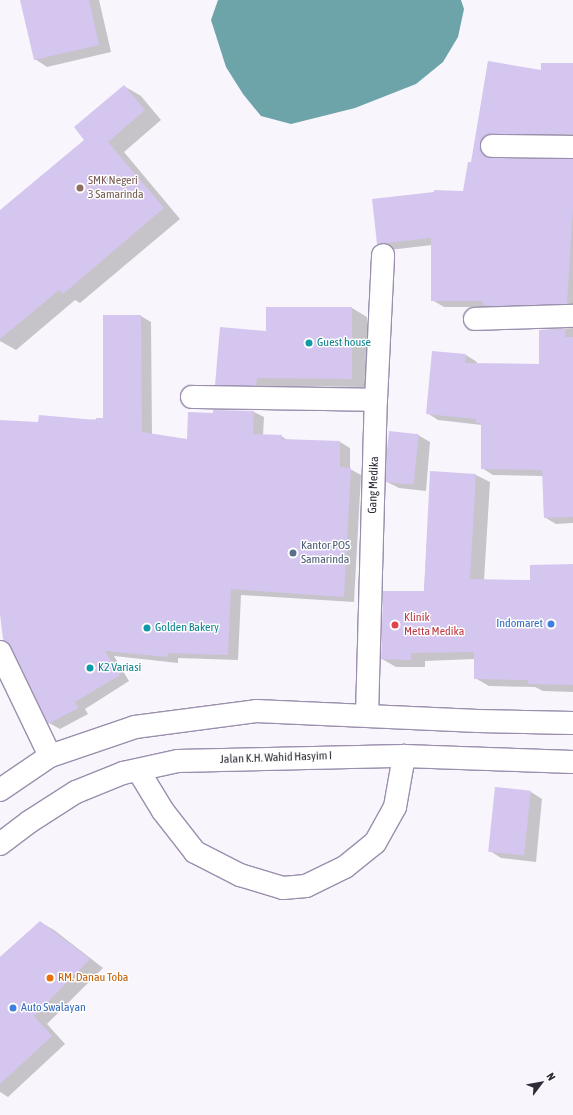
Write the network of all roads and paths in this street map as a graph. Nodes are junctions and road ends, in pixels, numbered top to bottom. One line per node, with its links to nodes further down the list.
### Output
1 (492, 146): 2 (main road)
2 (573, 148)
3 (383, 255): 7 (main road, Gang Medika)
4 (573, 316): 5 (main road)
5 (475, 320)
6 (192, 397): 7 (main road)
7 (376, 400): 9 (main road, Gang Medika)
8 (0, 652): 11 (main road)
9 (367, 715): 10 (main road); 11 (main road)
10 (573, 723)
11 (50, 756): 15 (main road)
12 (404, 756): 13 (main road, Jalan K.H. Wahid Hasyim I); 14 (main road, Jalan K.H. Wahid Hasyim I); 14 (main road)
13 (573, 762)
14 (138, 770): 16 (main road, Jalan K.H. Wahid Hasyim I)
15 (0, 790)
16 (0, 844)

